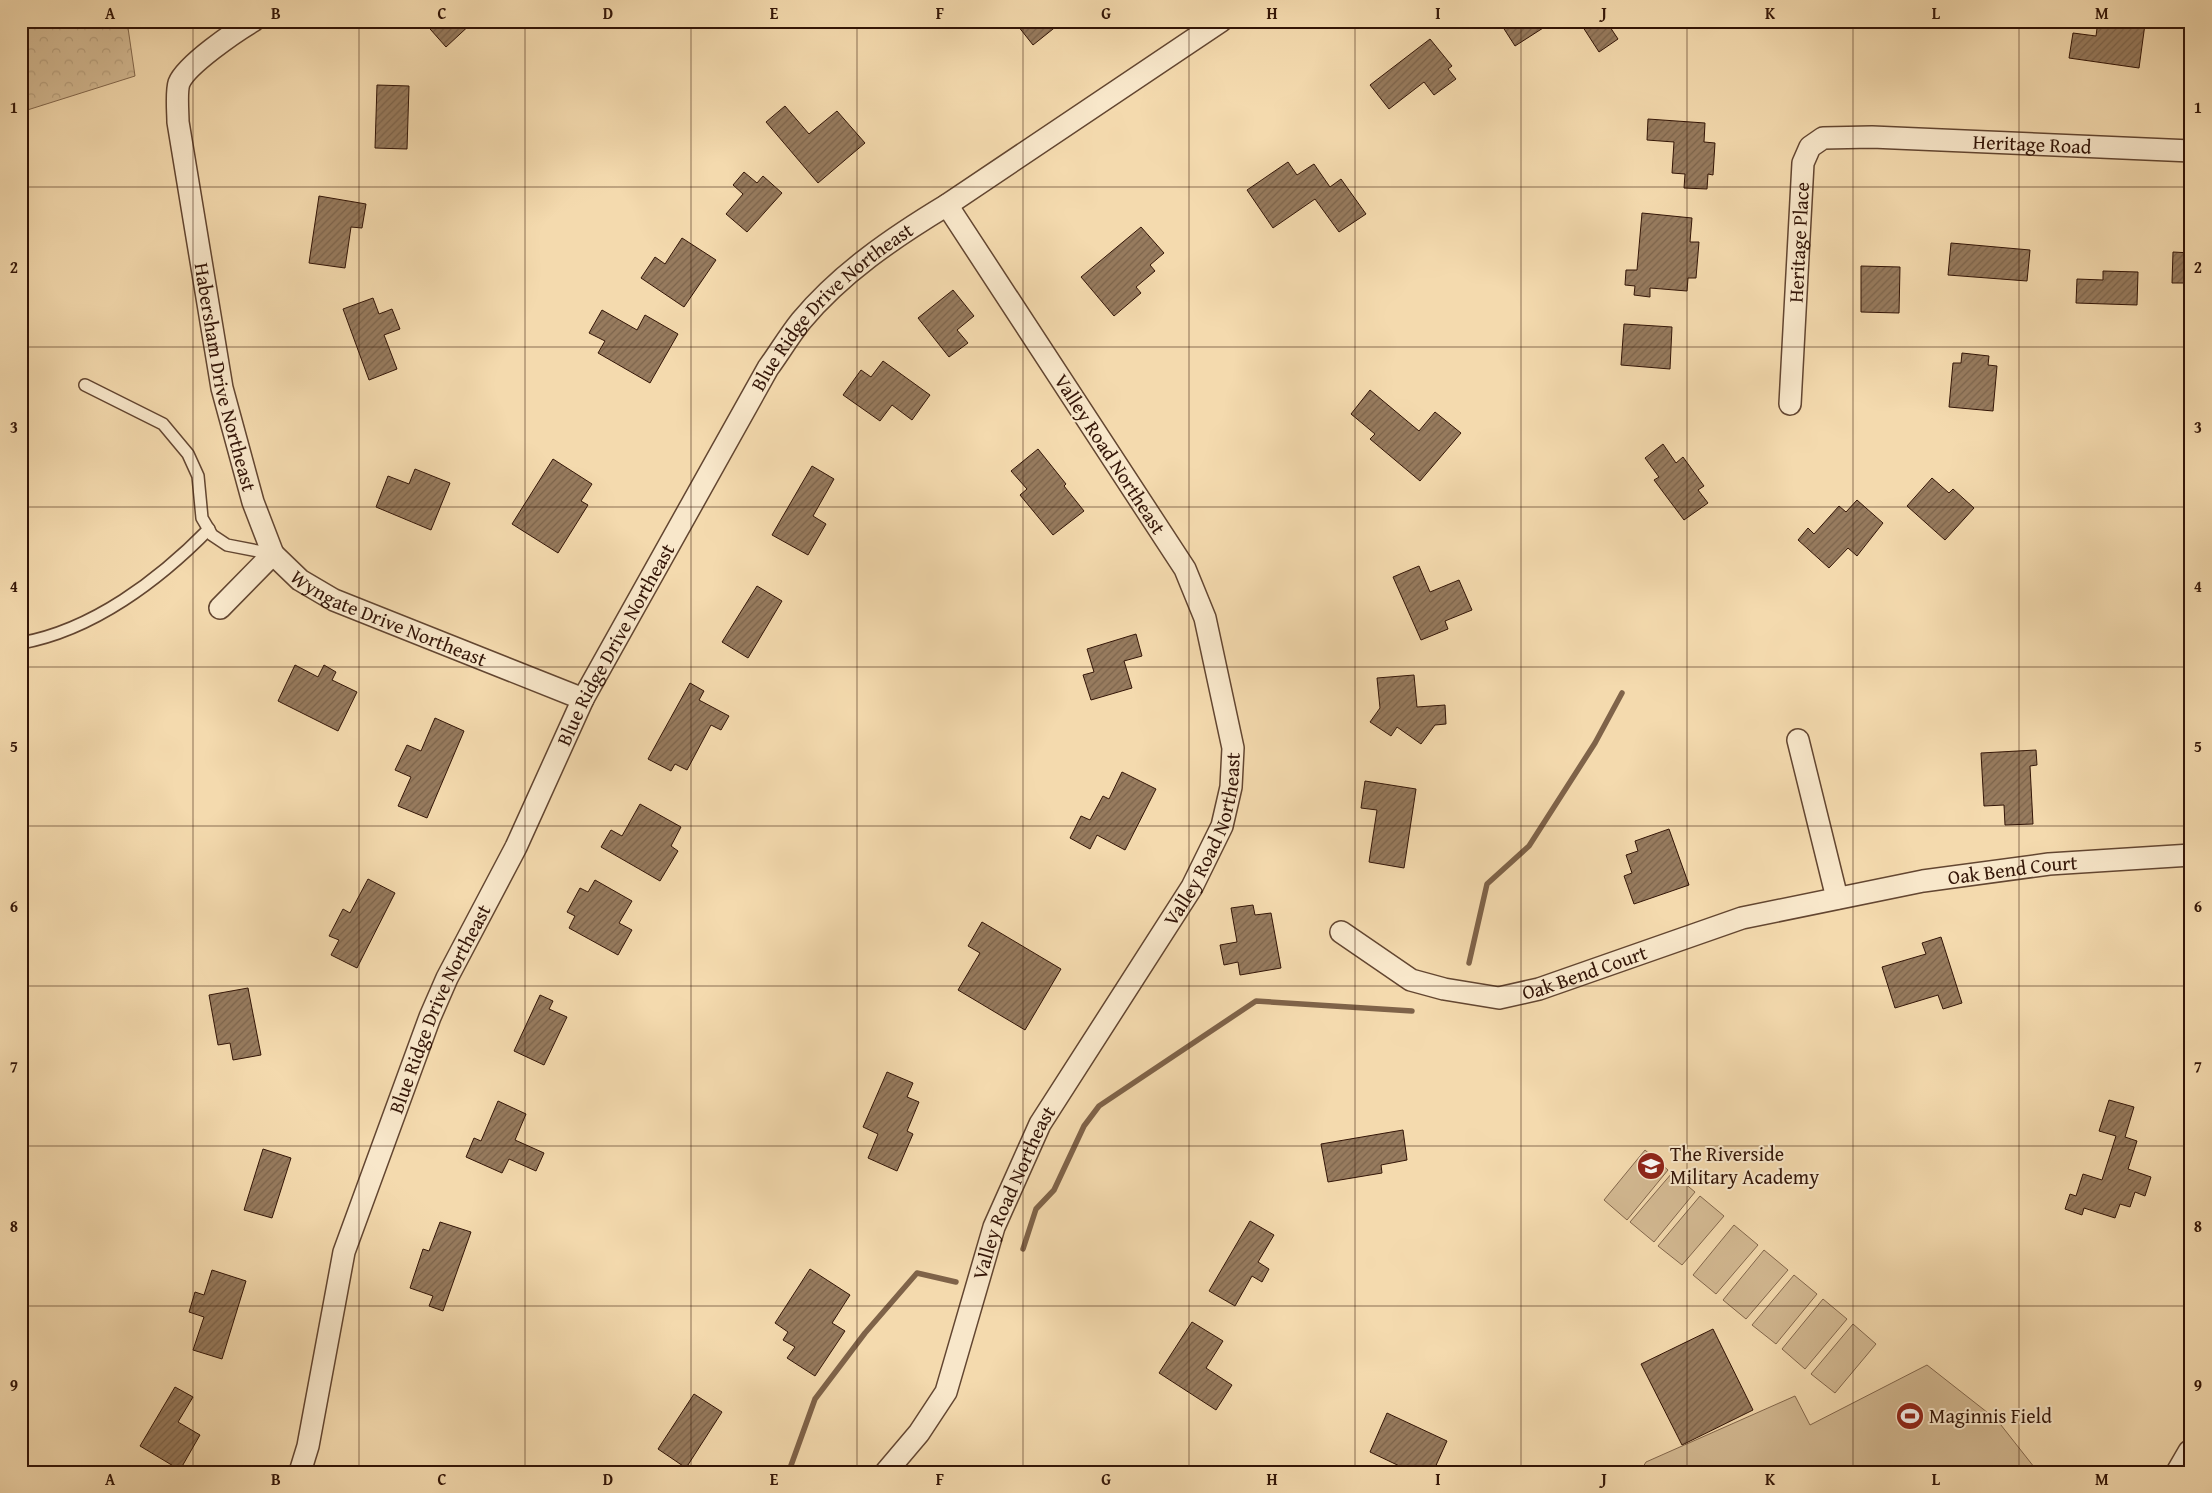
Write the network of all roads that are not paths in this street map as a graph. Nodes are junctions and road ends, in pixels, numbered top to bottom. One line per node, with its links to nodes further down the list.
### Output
1 (253, 21): 9 (street, Habersham Drive Northeast)
2 (1221, 21): 5 (street, Blue Ridge Drive Northeast)
3 (1872, 137): 4 (street, Heritage Road); 7 (street, Heritage Place)
4 (2191, 151)
5 (947, 206): 12 (street, Blue Ridge Drive Northeast); 19 (street, Valley Road Northeast)
6 (85, 385): 8 (lane)
7 (1790, 404)
8 (209, 529): 9 (lane); 11 (lane)
9 (273, 554): 10 (street, Wyngate Drive Northeast); 12 (street, Wyngate Drive Northeast)
10 (220, 608)
11 (21, 643)
12 (583, 699): 18 (street, Blue Ridge Drive Northeast)
13 (1798, 740): 15 (street)
14 (2191, 855): 15 (street, Oak Bend Court)
15 (1837, 898): 16 (street, Oak Bend Court)
16 (1341, 932)
17 (2191, 1453): 20 (street)
18 (300, 1472)
19 (886, 1472)
20 (2180, 1472)

